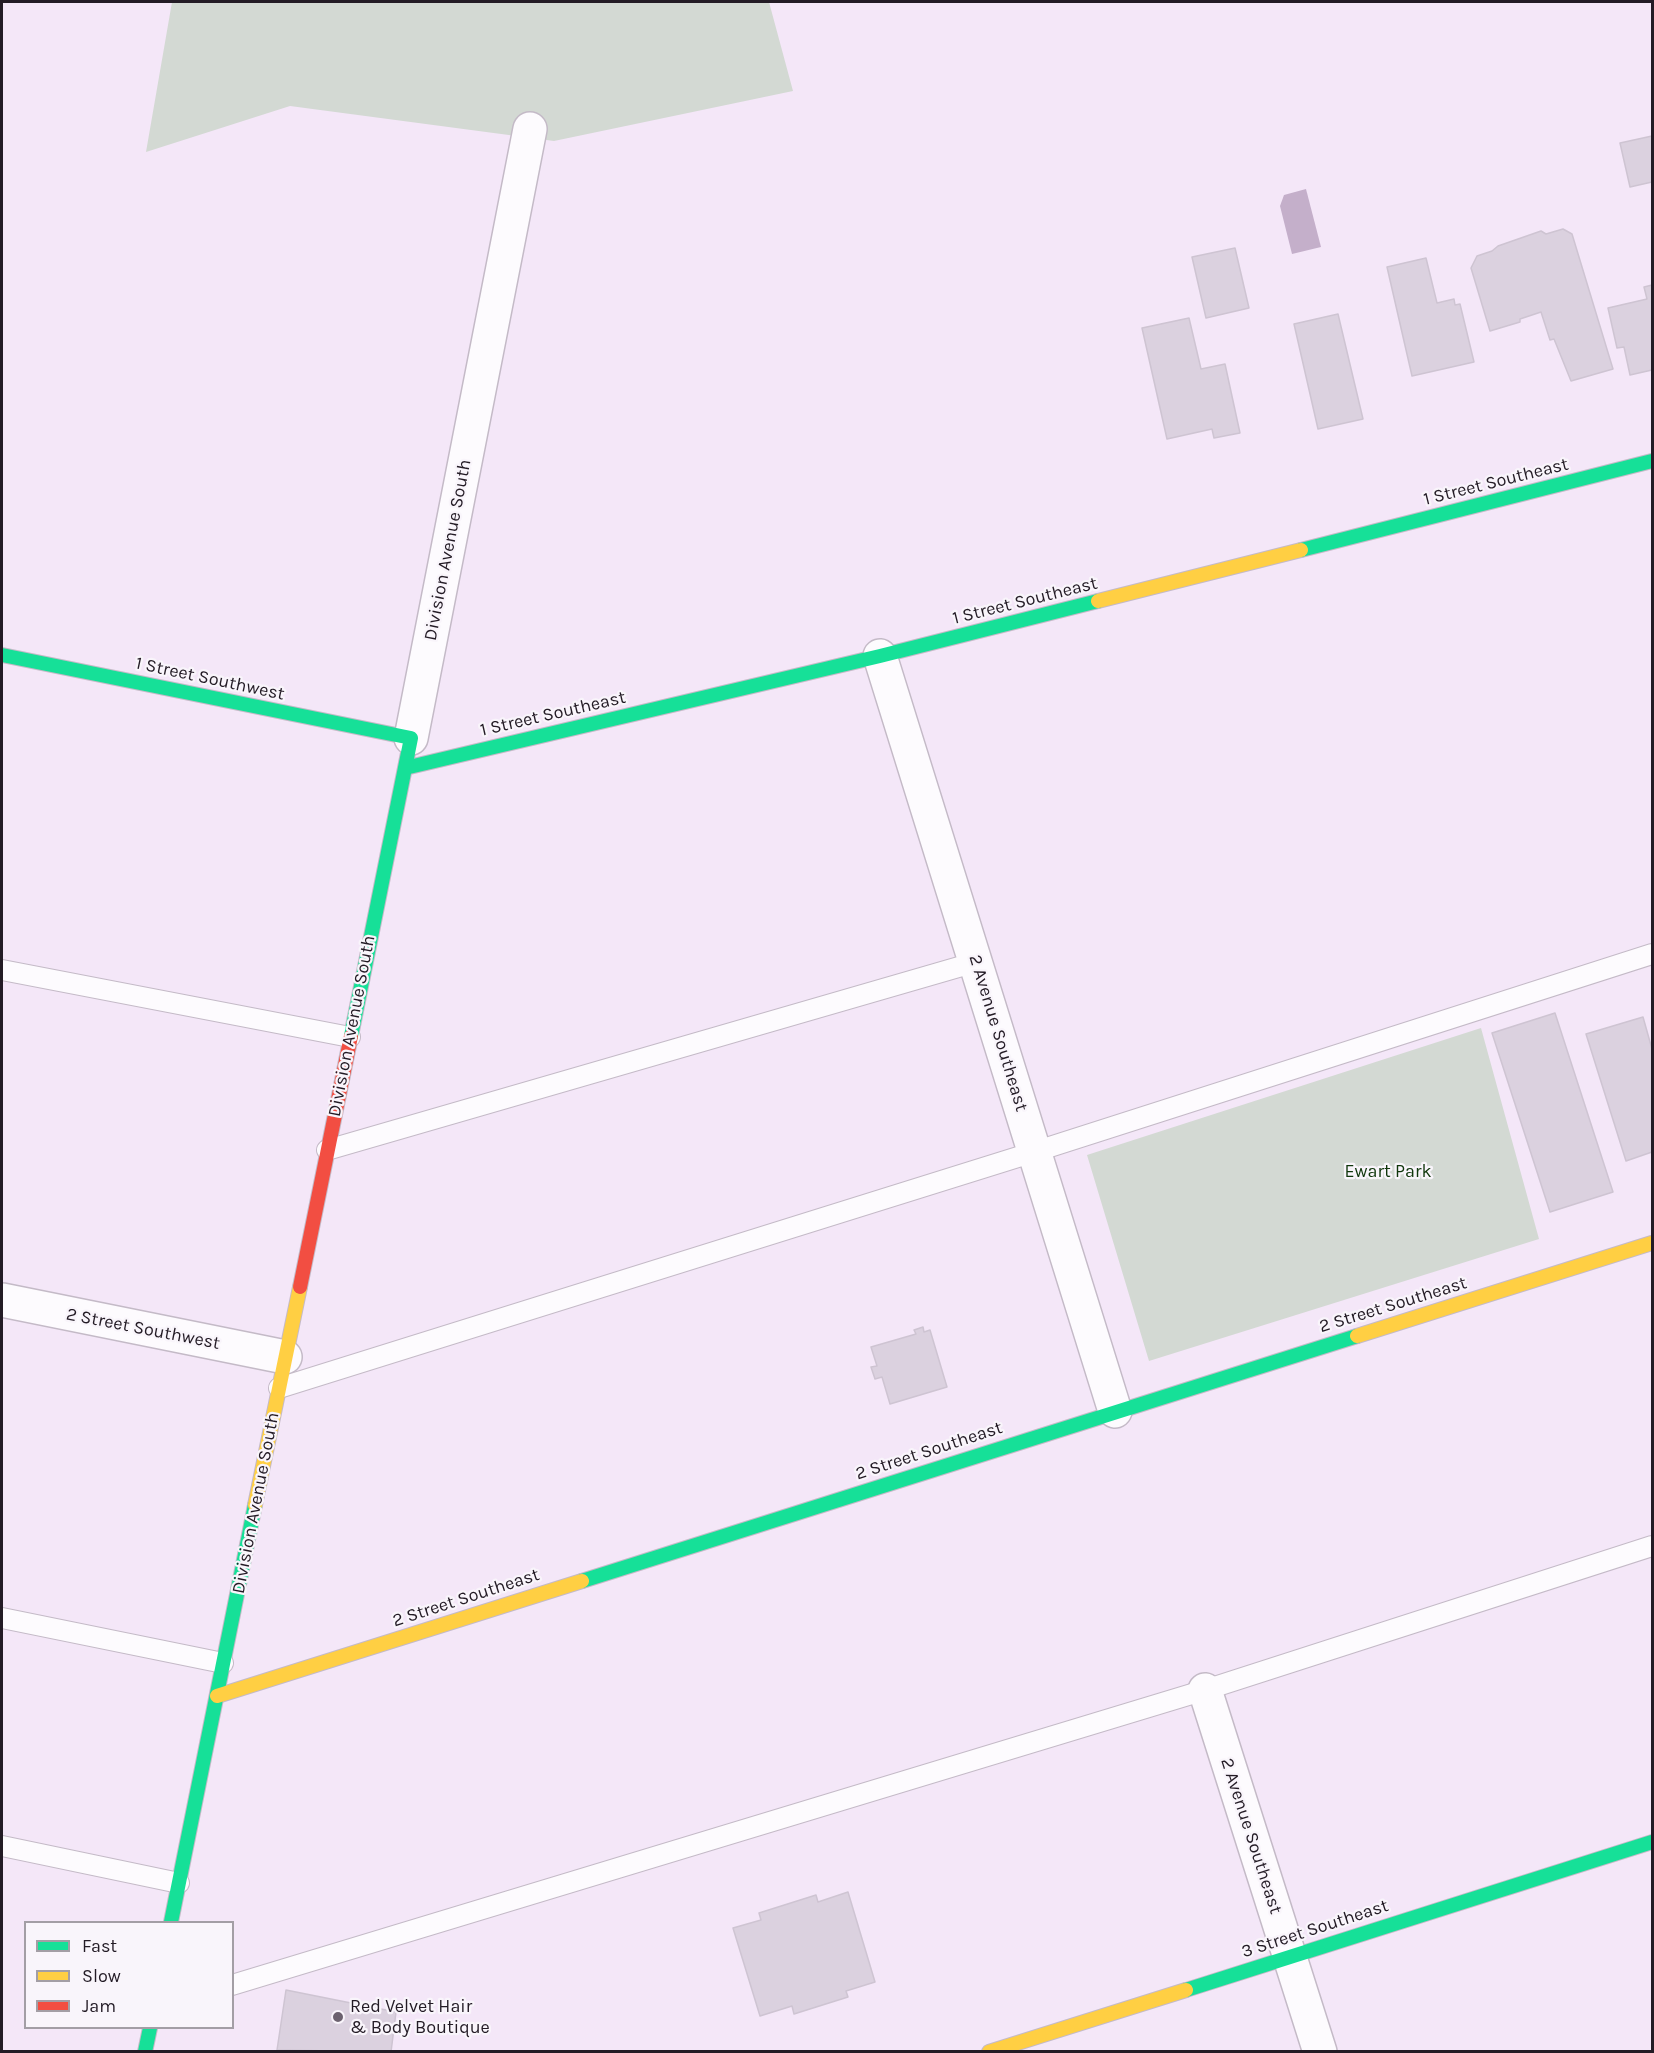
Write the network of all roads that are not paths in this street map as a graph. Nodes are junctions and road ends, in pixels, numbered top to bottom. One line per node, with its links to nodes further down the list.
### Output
1 (530, 129): 5 (street, Division Avenue South)
2 (1653, 461): 4 (street, 1 Street Southeast)
3 (2, 655): 5 (street, 1 Street Southwest)
4 (880, 656): 5 (street, 1 Street Southeast); 7 (street, 2 Avenue Southeast)
5 (408, 753): 9 (street, Division Avenue South)
6 (1653, 954): 11 (lane)
7 (976, 962): 10 (lane); 11 (street, 2 Avenue Southeast)
8 (2, 970): 9 (lane)
9 (350, 1037): 10 (street, Division Avenue South)
10 (327, 1150): 14 (street, Division Avenue South)
11 (1034, 1152): 14 (lane); 15 (street, 2 Avenue Southeast)
12 (1653, 1243): 15 (street, 2 Street Southeast)
13 (2, 1300): 14 (street, 2 Street Southwest)
14 (282, 1373): 18 (street, Division Avenue South)
15 (1115, 1411): 20 (street, 2 Street Southeast)
16 (1653, 1546): 19 (lane)
17 (2, 1618): 18 (lane)
18 (224, 1664): 20 (street, Division Avenue South)
19 (1205, 1690): 25 (street, 2 Avenue Southeast); 26 (lane)
20 (217, 1696): 23 (street, Division Avenue South)
21 (1653, 1842): 25 (street, 3 Street Southeast)
22 (2, 1846): 23 (lane)
23 (179, 1883): 24 (street, Division Avenue South)
24 (171, 1921)
25 (1289, 1956): 29 (street, 3 Street Southeast); 30 (street, 2 Avenue Southeast)
26 (234, 1983)
27 (150, 2029): 28 (street)
28 (145, 2052)
29 (989, 2052)
30 (1320, 2052)

